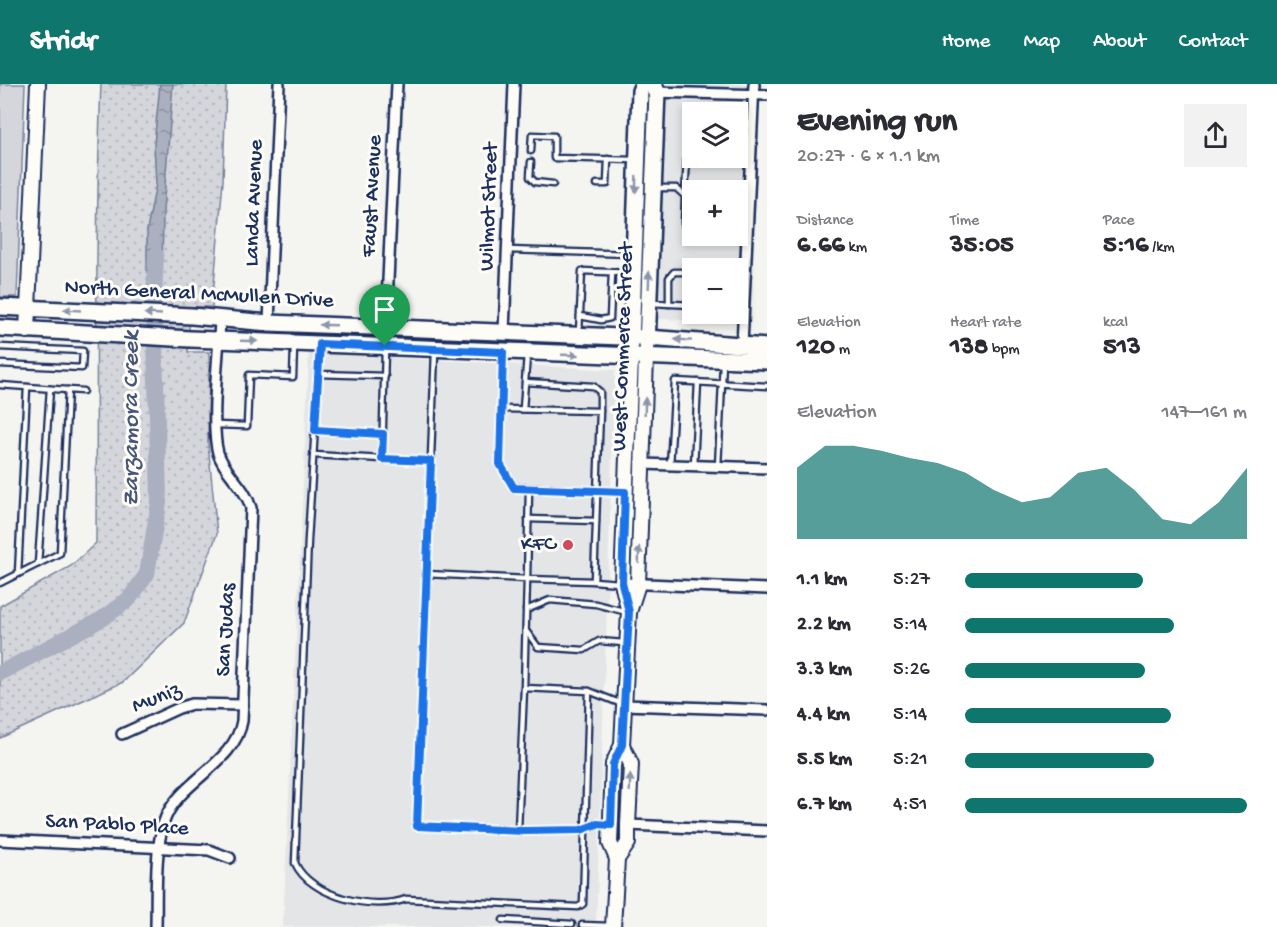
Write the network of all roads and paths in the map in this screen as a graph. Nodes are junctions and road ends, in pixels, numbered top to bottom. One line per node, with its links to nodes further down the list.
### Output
1 (38, 84): 28 (main road)
2 (279, 84): 31 (street, Landa Avenue)
3 (398, 84): 34 (street, Faust Avenue)
4 (514, 84): 19 (street, Wilmot Street)
5 (754, 84): 8 (street)
6 (641, 88): 7 (street); 12 (main road, West Commerce Street)
7 (656, 88): 8 (street); 16 (main road, West Commerce Street)
8 (754, 95): 9 (street); 18 (street)
9 (767, 95)
10 (531, 151): 11 (lane)
11 (608, 159): 12 (lane); 15 (lane)
12 (637, 160): 20 (main road, West Commerce Street, one-way to 20)
13 (531, 162): 14 (lane)
14 (553, 184)
15 (597, 184)
16 (653, 188): 17 (lane); 24 (main road, West Commerce Street, one-way to 16)
17 (682, 193)
18 (748, 217)
19 (508, 250): 20 (lane); 36 (street, Wilmot Street)
20 (633, 255): 23 (main road, West Commerce Street)
21 (682, 272): 25 (lane)
22 (612, 273): 23 (lane); 29 (lane); 29 (lane)
23 (633, 273): 38 (main road, West Commerce Street)
24 (649, 303): 25 (lane); 39 (main road, West Commerce Street)
25 (669, 304): 26 (lane)
26 (682, 305)
27 (0, 307): 28 (main road, North General McMullen Drive)
28 (28, 308): 30 (main road, North General McMullen Drive, one-way to 28); 35 (main road)
29 (580, 316): 37 (lane)
30 (220, 320): 31 (main road, North General McMullen Drive); 40 (street, San Judas)
31 (269, 323): 34 (main road, North General McMullen Drive, one-way to 31)
32 (741, 324): 43 (street)
33 (0, 328): 35 (main road, North General McMullen Drive)
34 (386, 328): 36 (main road, North General McMullen Drive); 44 (street, Faust Avenue)
35 (27, 331): 40 (main road, North General McMullen Drive)
36 (504, 332): 37 (main road, North General McMullen Drive)
37 (579, 335): 38 (main road, North General McMullen Drive)
38 (631, 338): 39 (main road, North General McMullen Drive); 50 (main road, West Commerce Street)
39 (647, 338): 43 (main road, North General McMullen Drive, one-way to 39); 51 (main road, West Commerce Street)
40 (219, 340): 41 (main road, North General McMullen Drive, one-way to 41); 69 (street, San Judas)
41 (294, 342): 42 (main road, North General McMullen Drive); 69 (lane)
42 (320, 344): 44 (main road, North General McMullen Drive); 55 (lane)
43 (742, 345): 46 (main road, North General McMullen Drive)
44 (385, 346): 47 (main road, North General McMullen Drive); 56 (lane)
45 (0, 347): 54 (lane)
46 (767, 347)
47 (435, 349): 48 (main road, North General McMullen Drive); 74 (lane)
48 (503, 352): 49 (main road, North General McMullen Drive); 66 (lane)
49 (527, 353): 50 (main road, North General McMullen Drive, one-way to 50); 57 (lane)
50 (631, 357): 51 (main road, North General McMullen Drive); 82 (main road, West Commerce Street)
51 (646, 358): 52 (main road, North General McMullen Drive); 75 (main road, West Commerce Street, one-way to 51)
52 (723, 361): 53 (main road, North General McMullen Drive); 59 (lane)
53 (767, 361)
54 (0, 364)
55 (318, 374): 56 (lane); 70 (lane)
56 (384, 376): 71 (lane)
57 (525, 382): 67 (lane); 68 (lane)
58 (698, 382): 59 (lane); 76 (lane); 77 (lane)
59 (722, 384): 61 (lane); 78 (lane)
60 (0, 385): 62 (lane)
61 (767, 386)
62 (27, 387): 63 (lane); 86 (lane)
63 (50, 389): 64 (lane); 85 (lane)
64 (68, 390): 65 (lane); 85 (lane)
65 (83, 391)
66 (502, 409): 67 (lane); 80 (lane)
67 (523, 409): 68 (lane)
68 (600, 411): 81 (lane)
69 (216, 425): 100 (street, San Judas)
70 (315, 430): 71 (lane); 72 (lane)
71 (383, 434): 73 (lane)
72 (314, 454): 73 (lane); 107 (lane)
73 (382, 459): 74 (lane)
74 (431, 461): 87 (lane)
75 (642, 464): 76 (street); 92 (main road, West Commerce Street, one-way to 75)
76 (670, 465): 77 (street)
77 (693, 466): 78 (street)
78 (718, 467): 79 (street)
79 (767, 468)
80 (529, 490): 81 (lane); 83 (lane)
81 (597, 492): 82 (lane); 84 (lane)
82 (625, 492): 91 (main road, West Commerce Street)
83 (528, 519): 84 (lane); 88 (lane)
84 (596, 521): 89 (lane)
85 (38, 564): 86 (lane)
86 (18, 574): 90 (lane)
87 (426, 574): 88 (lane); 108 (lane)
88 (527, 579): 89 (lane); 94 (lane)
89 (594, 581): 91 (lane)
90 (0, 583)
91 (622, 583): 92 (street); 95 (main road, West Commerce Street)
92 (638, 584): 93 (street); 95 (main road, West Commerce Street)
93 (767, 589)
94 (526, 610): 95 (lane); 96 (lane)
95 (629, 612): 97 (main road, West Commerce Street)
96 (526, 630): 97 (lane); 98 (lane)
97 (627, 644): 101 (main road, West Commerce Street)
98 (524, 688): 99 (lane); 108 (lane)
99 (589, 691): 101 (lane); 107 (lane)
100 (243, 705): 103 (street, Muniz); 111 (street, San Judas)
101 (624, 705): 102 (street); 104 (main road, West Commerce Street)
102 (767, 710)
103 (122, 734)
104 (622, 745): 105 (main road, West Commerce Street); 106 (main road, West Commerce Street, one-way to 104)
105 (611, 825): 107 (lane); 113 (main road, West Commerce Street)
106 (628, 825): 109 (street); 113 (main road, West Commerce Street)
107 (586, 828): 108 (lane)
108 (518, 830)
109 (767, 831)
110 (0, 840): 111 (street, San Pablo Place)
111 (160, 847): 112 (street, San Pablo Place); 116 (street, San Judas)
112 (230, 858)
113 (617, 859): 118 (main road, West Commerce Street)
114 (503, 920): 115 (lane)
115 (572, 924)
116 (156, 925)
117 (582, 925): 118 (lane)
118 (613, 926)

